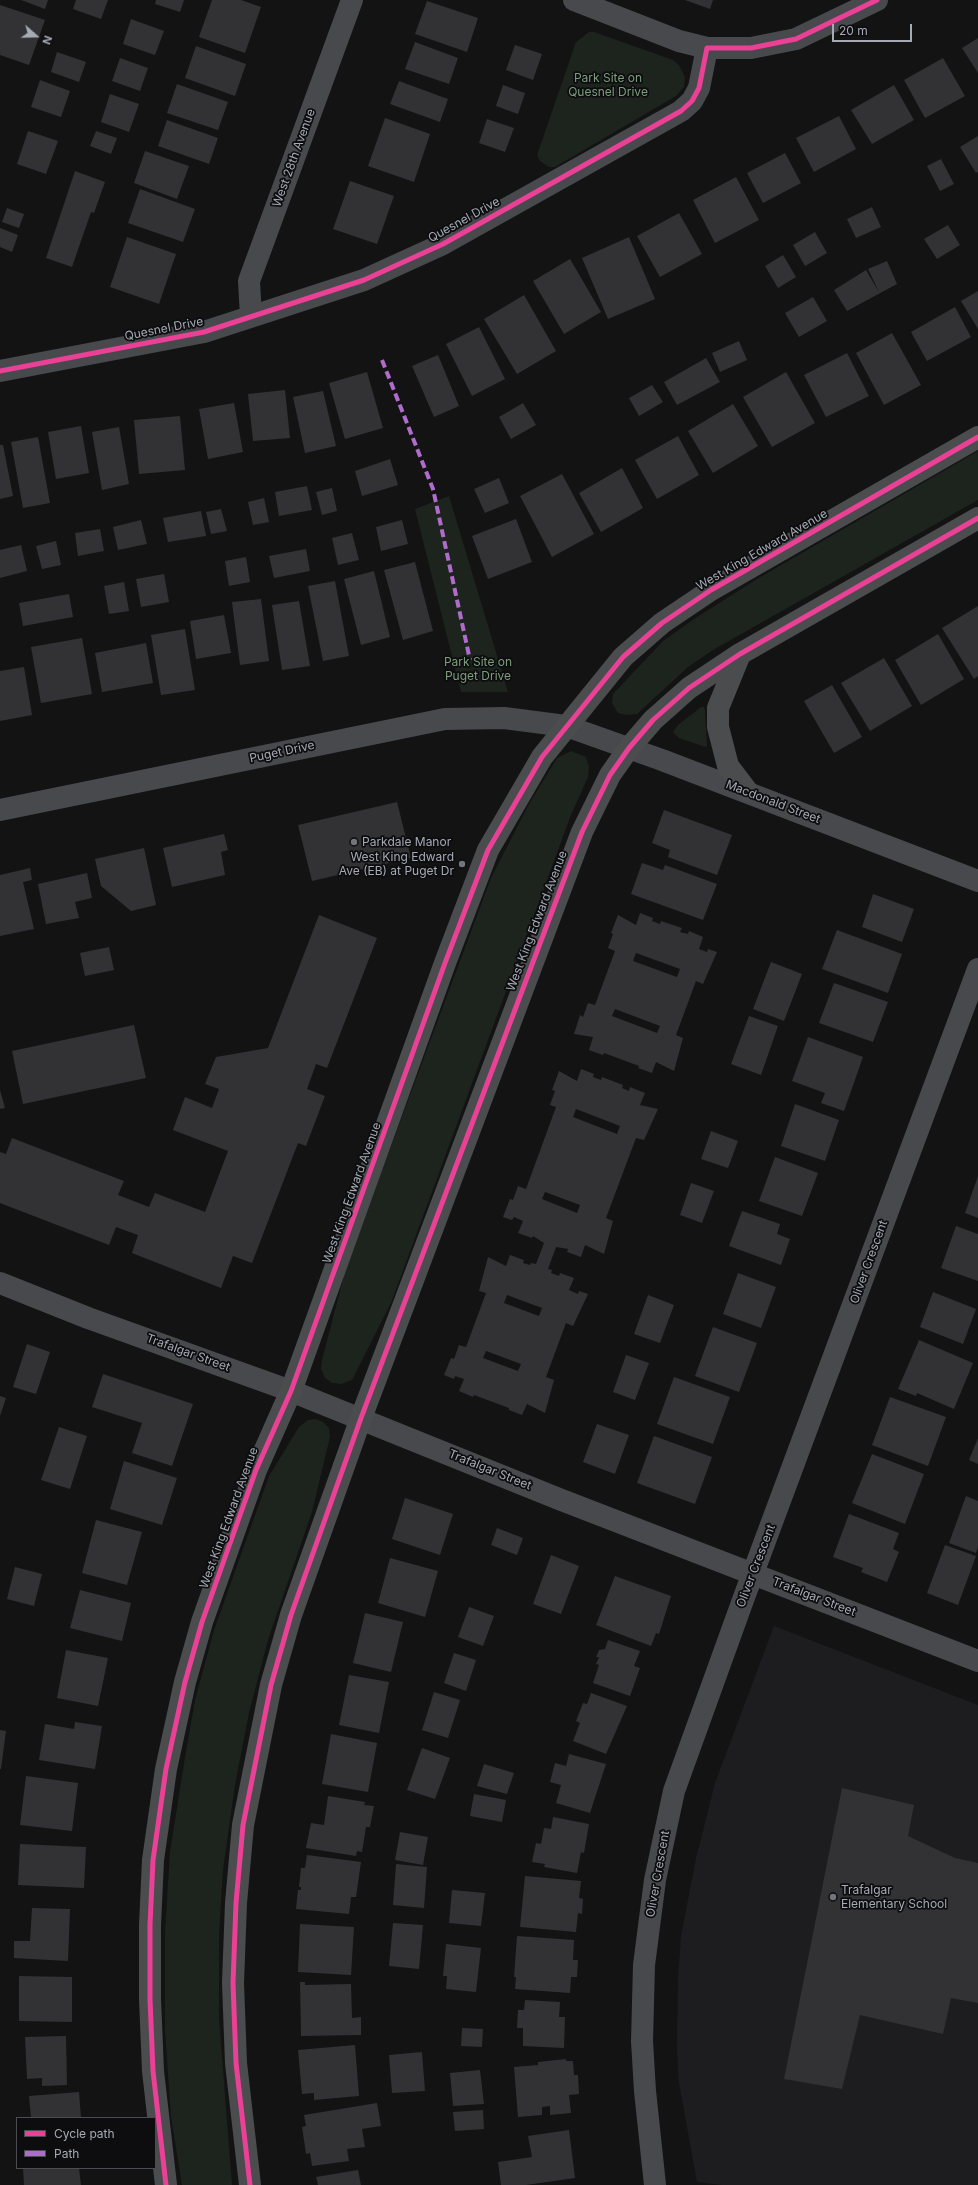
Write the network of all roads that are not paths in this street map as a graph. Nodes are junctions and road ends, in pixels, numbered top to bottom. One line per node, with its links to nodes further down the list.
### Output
1 (352, 0): 6 (street, West 28th Avenue)
2 (574, 0): 5 (street)
3 (877, 0): 4 (street)
4 (843, 7): 5 (street)
5 (707, 48): 6 (street, Quesnel Drive)
6 (251, 317): 7 (street, Quesnel Drive)
7 (0, 371)
8 (978, 437): 11 (main road, West King Edward Avenue)
9 (978, 518): 10 (main road, West King Edward Avenue)
10 (740, 654): 12 (main road, West King Edward Avenue); 13 (main road)
11 (566, 726): 12 (street, Macdonald Street); 14 (street, Puget Drive); 18 (main road, West King Edward Avenue)
12 (629, 748): 13 (street, Macdonald Street); 19 (main road, West King Edward Avenue)
13 (747, 791): 15 (street, Macdonald Street)
14 (0, 810)
15 (978, 880)
16 (978, 969): 20 (street, Oliver Crescent)
17 (0, 1284): 18 (street, Trafalgar Street)
18 (291, 1391): 19 (street, Trafalgar Street); 22 (main road, West King Edward Avenue)
19 (361, 1418): 20 (street, Trafalgar Street); 23 (main road, West King Edward Avenue)
20 (753, 1574): 21 (street, Trafalgar Street); 24 (street, Oliver Crescent)
21 (978, 1661)
22 (166, 2185)
23 (250, 2185)
24 (655, 2185)

